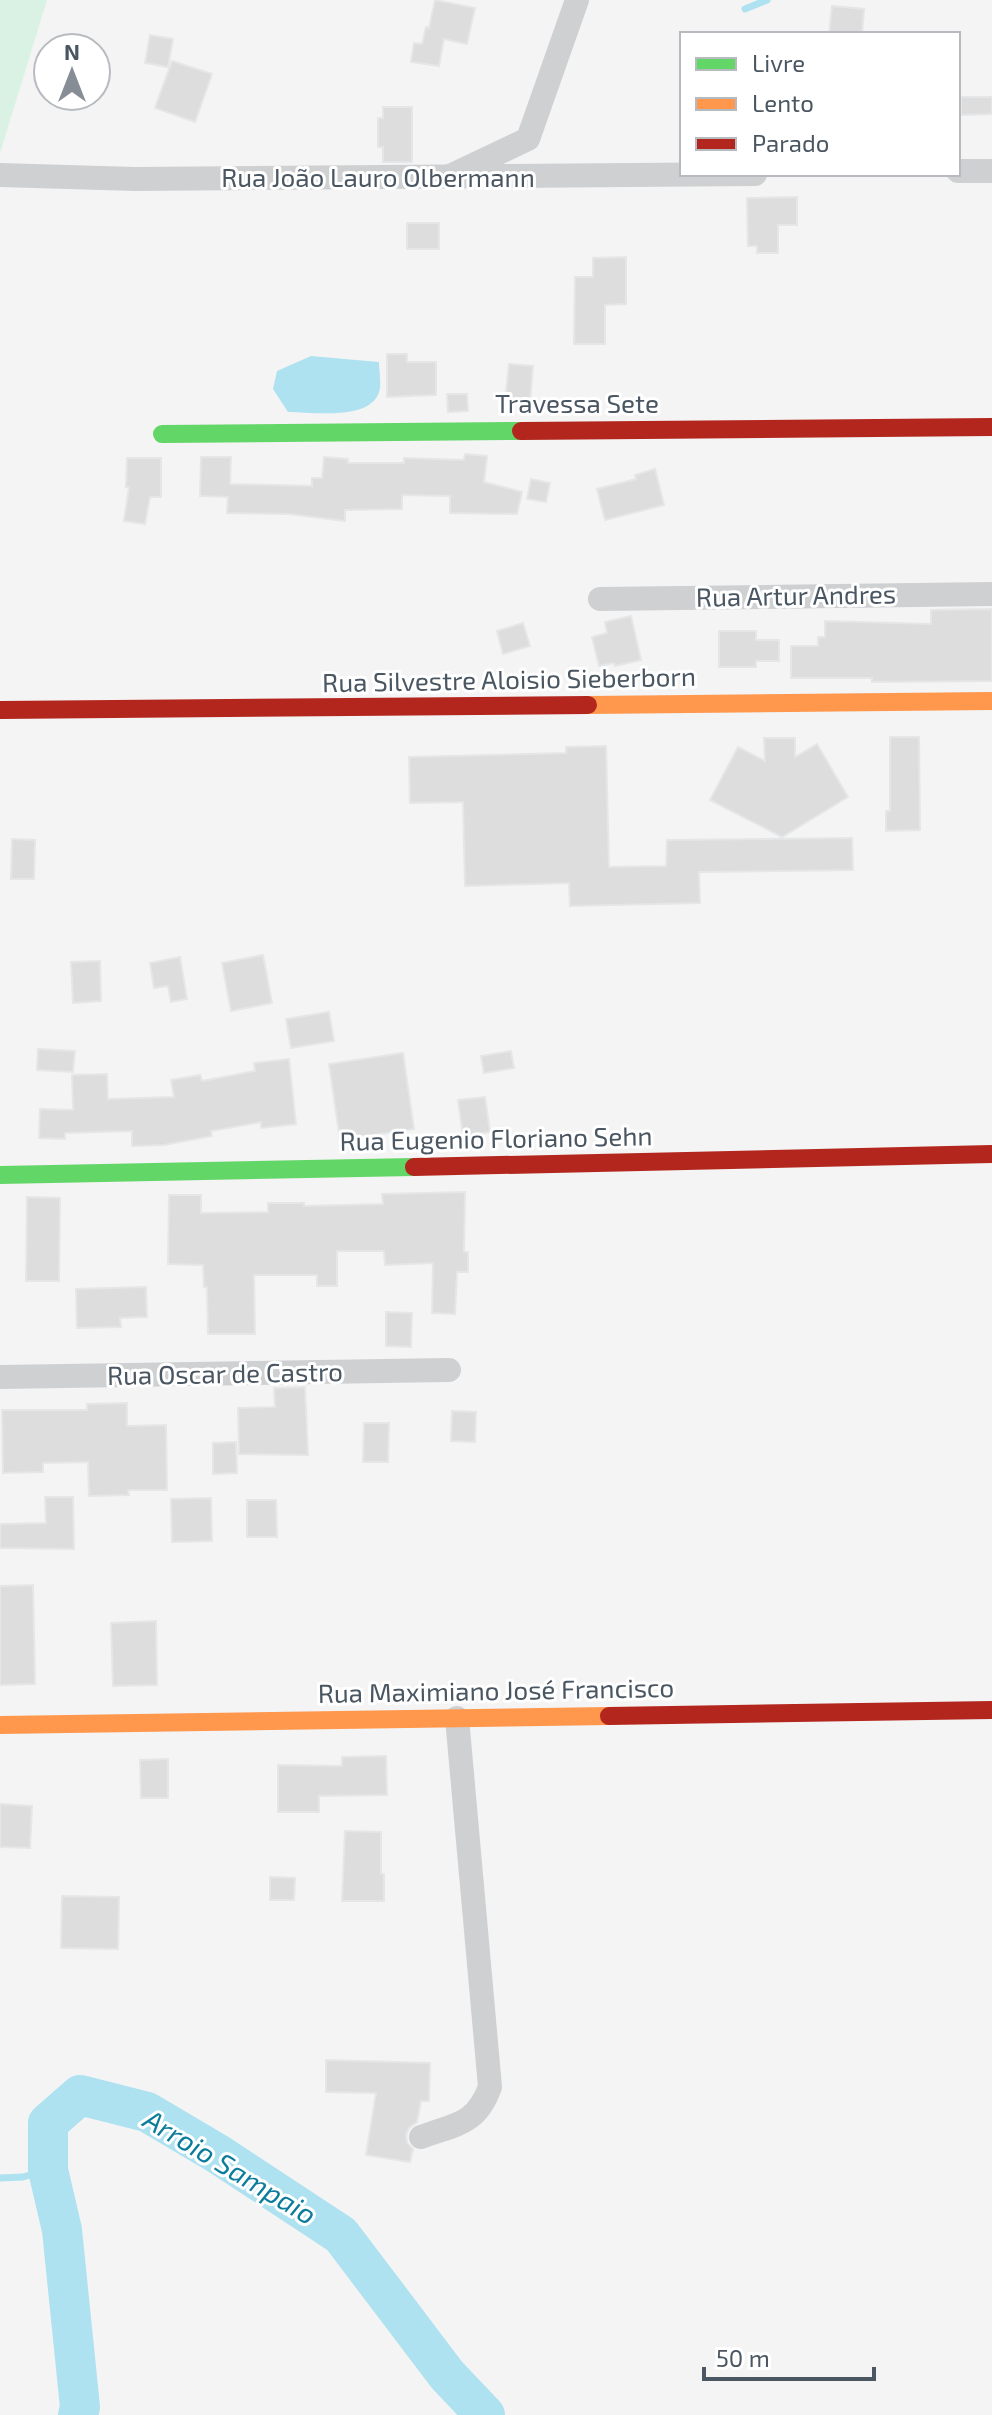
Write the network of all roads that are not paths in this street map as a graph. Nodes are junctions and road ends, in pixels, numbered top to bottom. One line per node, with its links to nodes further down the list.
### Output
1 (577, 0): 6 (street)
2 (960, 171): 3 (street)
3 (992, 171)
4 (0, 175): 6 (street, Rua João Lauro Olbermann)
5 (680, 175): 6 (street, Rua João Lauro Olbermann)
6 (446, 178)
7 (992, 427): 8 (street, Travessa Sete)
8 (162, 434)
9 (992, 594): 10 (street, Rua Artur Andres)
10 (600, 599)
11 (992, 701): 12 (street, Rua Silvestre Aloisio Sieberborn)
12 (0, 710)
13 (992, 1154): 14 (street, Rua Eugenio Floriano Sehn)
14 (0, 1175)
15 (449, 1370): 16 (street, Rua Oscar de Castro)
16 (0, 1377)
17 (992, 1710): 18 (street, Rua Maximiano José Francisco)
18 (457, 1718): 19 (street, Rua Maximiano José Francisco); 20 (street)
19 (0, 1725)
20 (421, 2137)

